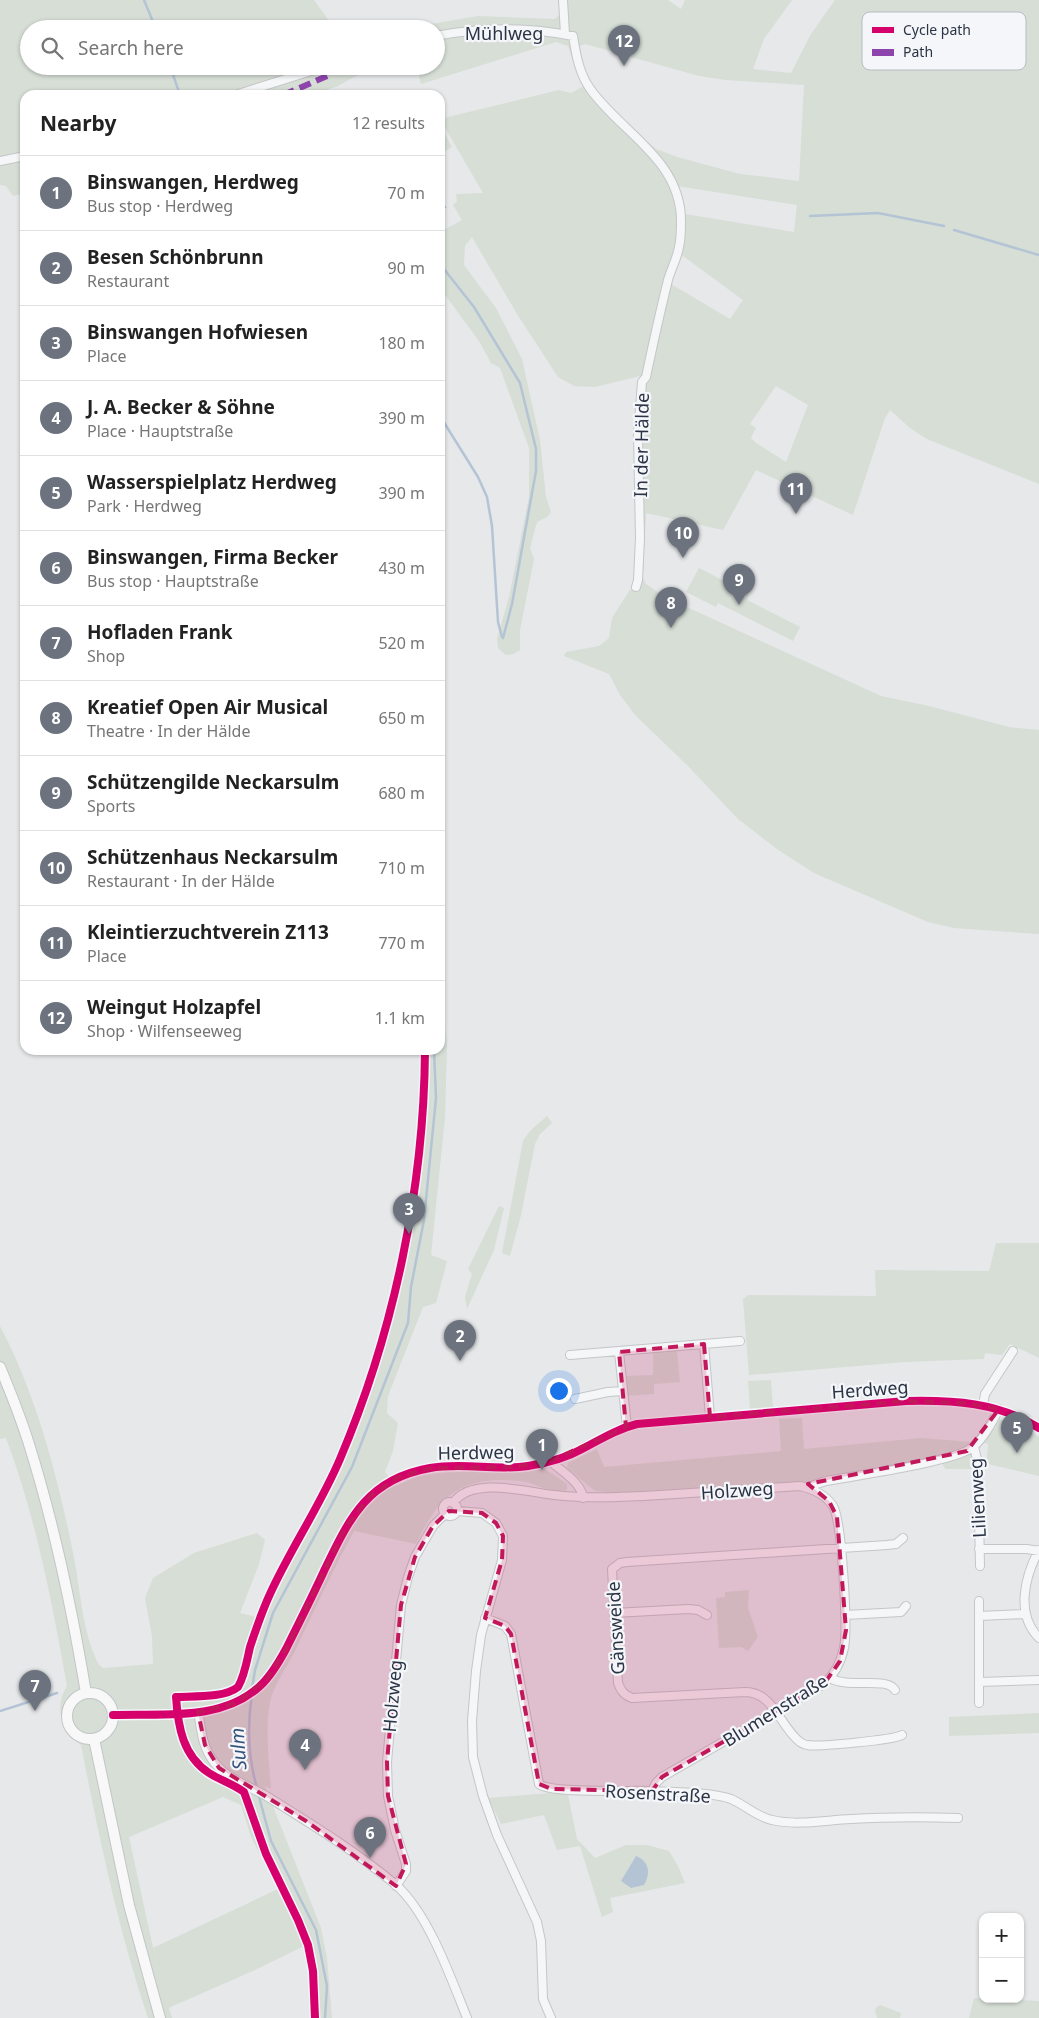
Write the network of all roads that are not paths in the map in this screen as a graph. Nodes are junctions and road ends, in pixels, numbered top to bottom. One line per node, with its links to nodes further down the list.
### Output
1 (563, 0): 3 (street, In der Hälde)
2 (445, 34): 3 (street, Mühlweg)
3 (569, 35): 8 (street, In der Hälde)
4 (298, 75): 5 (street)
5 (251, 90)
6 (20, 157): 7 (street)
7 (1, 159)
8 (636, 588)
9 (740, 1341): 10 (street)
10 (704, 1344): 12 (street); 19 (street)
11 (1012, 1351): 17 (street)
12 (619, 1352): 13 (street); 15 (street)
13 (570, 1356)
14 (0, 1367): 45 (main road)
15 (623, 1391): 16 (street); 20 (street)
16 (575, 1399)
17 (983, 1405): 18 (street, Herdweg); 19 (street, Herdweg)
18 (999, 1409): 21 (street, Herdweg); 22 (street)
19 (710, 1417): 20 (street, Herdweg)
20 (627, 1427): 23 (street, Herdweg)
21 (1039, 1428)
22 (974, 1447): 24 (street, Holzweg); 29 (street, Lilienweg)
23 (550, 1462): 25 (street); 47 (street, Herdweg)
24 (810, 1489): 25 (street, Holzweg); 28 (street, Blumenstraße)
25 (583, 1498): 26 (street, Holzweg)
26 (455, 1507): 39 (street); 54 (street, Holzweg)
27 (902, 1538): 28 (street)
28 (840, 1549): 34 (street, Gänsweide); 37 (street, Blumenstraße)
29 (979, 1549): 30 (street, Lilienweg); 31 (street, Lilienweg)
30 (1039, 1550): 35 (street)
31 (980, 1566)
32 (978, 1601): 38 (street)
33 (906, 1606): 37 (street)
34 (614, 1613): 36 (street); 48 (street, Gänsweide)
35 (1026, 1614): 38 (street); 40 (street)
36 (707, 1615)
37 (845, 1615): 41 (street, Blumenstraße)
38 (979, 1616): 43 (street)
39 (485, 1618): 52 (street, Rosenstraße); 57 (street)
40 (1039, 1638)
41 (830, 1678): 44 (street); 48 (street, Blumenstraße)
42 (1039, 1680): 43 (street)
43 (979, 1682): 46 (street)
44 (895, 1690)
45 (86, 1693): 49 (main road); 51 (main road)
46 (979, 1703)
47 (198, 1712): 49 (street, Herdweg); 54 (street)
48 (776, 1712): 50 (street, Gänsweide); 52 (street, Blumenstraße)
49 (113, 1715): 51 (main road)
50 (902, 1735)
51 (94, 1739): 55 (main road)
52 (652, 1791): 53 (street, Rosenstraße)
53 (958, 1818)
54 (396, 1886): 56 (street)
55 (160, 2018)
56 (467, 2018)
57 (551, 2018)

